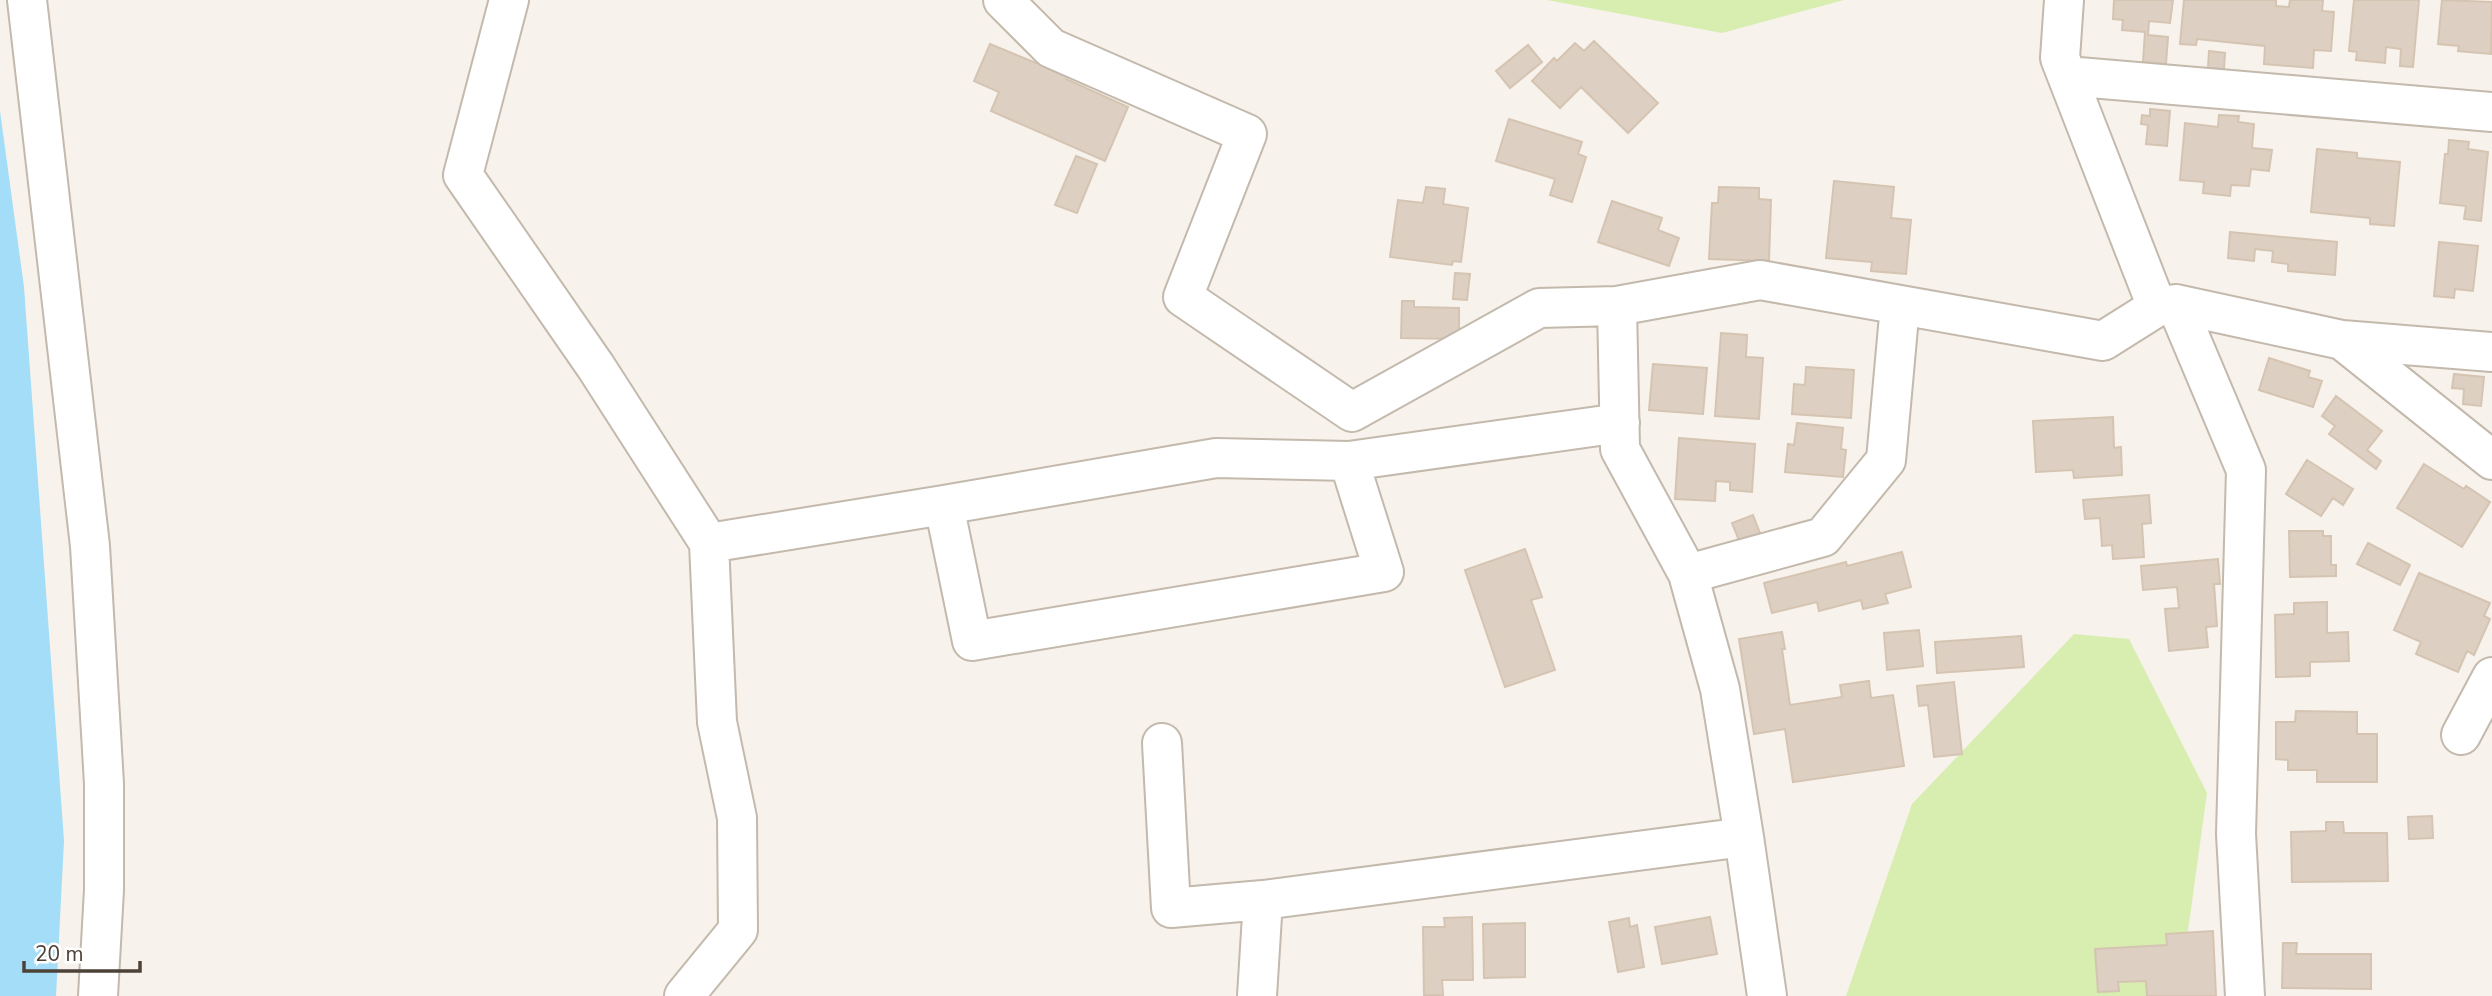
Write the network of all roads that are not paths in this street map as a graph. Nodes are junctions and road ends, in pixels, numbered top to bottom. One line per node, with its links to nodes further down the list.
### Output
1 (509, 0): 16 (street)
2 (1003, 0): 9 (street)
3 (2064, 0): 5 (street)
4 (36, 2): 23 (street)
5 (2067, 76): 6 (street); 8 (street)
6 (2492, 112)
7 (1900, 305): 8 (street); 9 (street); 17 (street)
8 (2166, 305): 10 (street); 27 (street)
9 (1617, 306): 12 (street)
10 (2342, 340): 11 (street); 13 (street)
11 (2492, 352)
12 (1620, 423): 14 (street); 17 (street)
13 (2492, 460)
14 (1349, 461): 15 (street); 15 (street)
15 (944, 505): 16 (street)
16 (709, 543): 24 (street)
17 (1688, 574): 21 (street)
18 (2492, 677): 19 (street)
19 (2461, 735)
20 (1162, 743): 22 (street)
21 (1744, 837): 22 (street); 26 (street)
22 (1263, 901): 25 (street)
23 (98, 996)
24 (684, 996)
25 (1257, 996)
26 (1767, 996)
27 (2245, 996)

